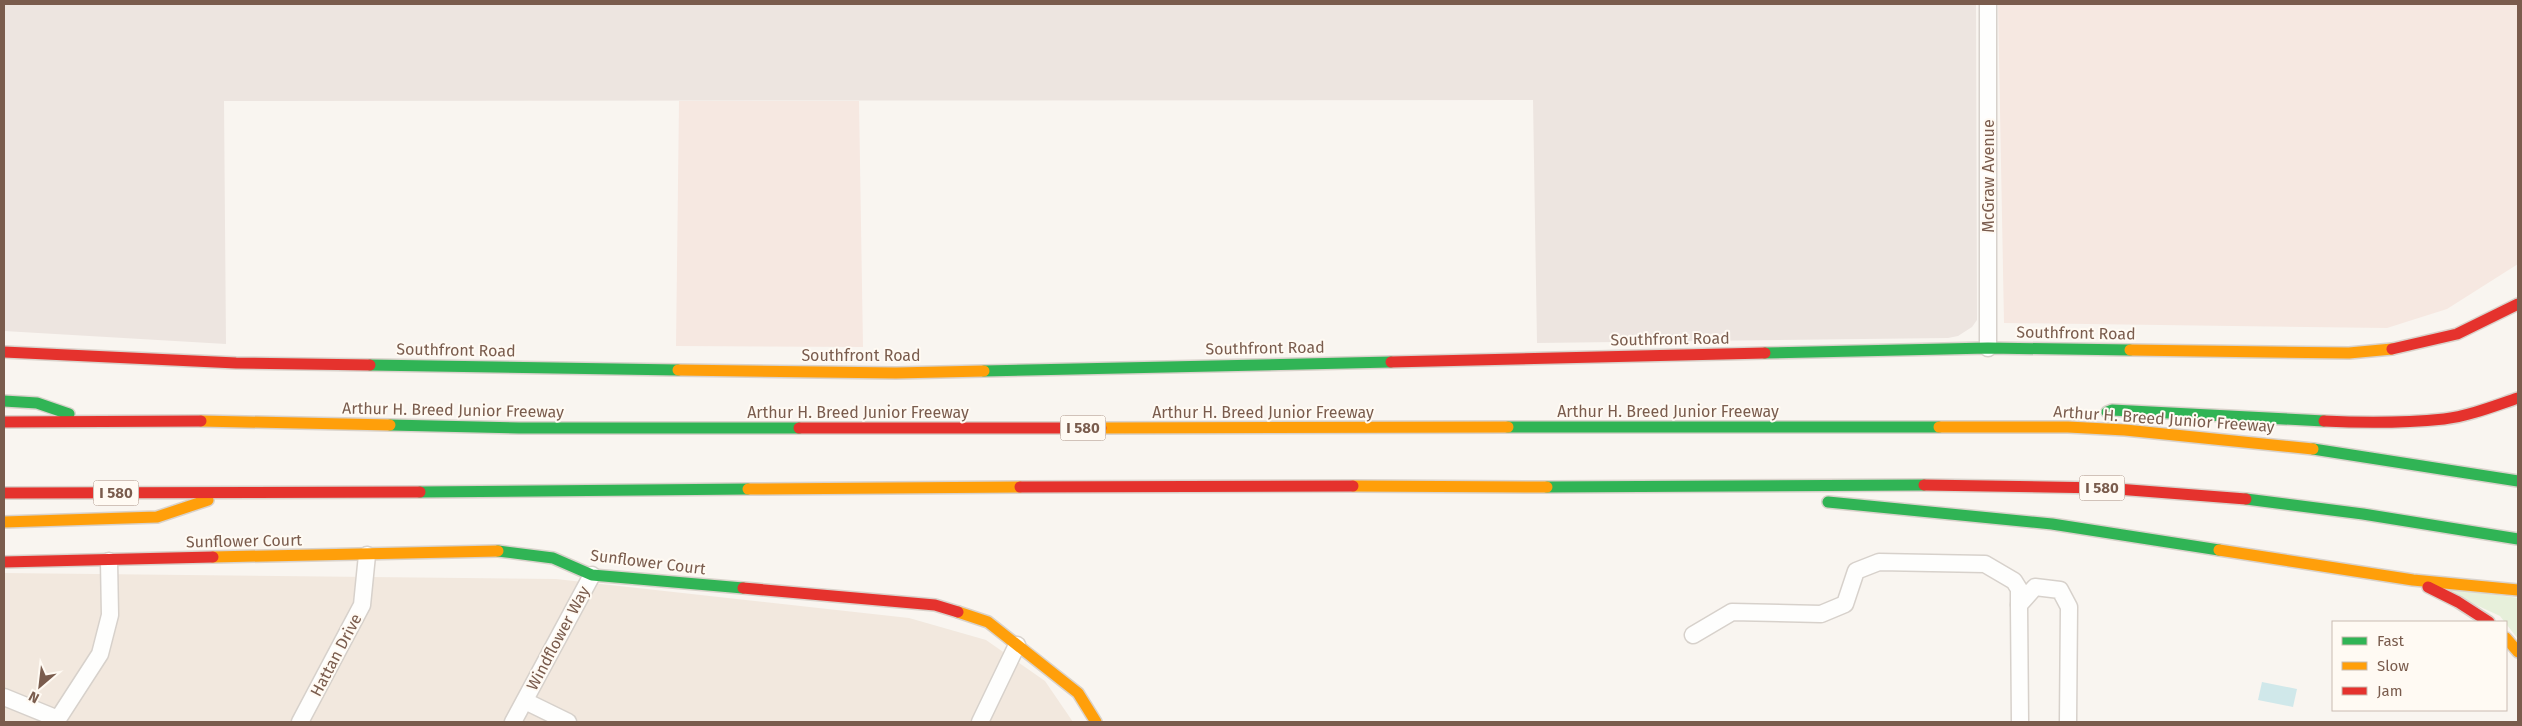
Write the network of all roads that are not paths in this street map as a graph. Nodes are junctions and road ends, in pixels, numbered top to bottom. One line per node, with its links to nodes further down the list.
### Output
1 (1988, 4): 3 (street, McGraw Avenue)
2 (2518, 304): 3 (main road, Southfront Road)
3 (1988, 348): 4 (main road, Southfront Road)
4 (4, 352)
5 (2518, 398): 9 (main road)
6 (4, 401): 8 (main road)
7 (4, 422): 8 (main road, Arthur H. Breed Junior Freeway / I 580)
8 (97, 422): 9 (main road, Arthur H. Breed Junior Freeway / I 580)
9 (2068, 427): 10 (main road, Arthur H. Breed Junior Freeway / I 580)
10 (2518, 481)
11 (1682, 488): 13 (main road, I 580); 14 (main road); 17 (main road, I 580)
12 (4, 493): 13 (main road, I 580)
13 (229, 493): 16 (main road)
14 (1780, 497)
15 (1819, 501): 22 (main road)
16 (4, 522)
17 (2518, 539)
18 (367, 555): 19 (main road, Sunflower Court); 21 (main road, Sunflower Court); 33 (street, Hattan Drive)
19 (109, 561): 20 (main road, Sunflower Court); 32 (street)
20 (4, 562)
21 (592, 575): 28 (main road, Sunflower Court); 31 (street, Windflower Way)
22 (2413, 580): 23 (main road); 25 (main road)
23 (2518, 590)
24 (2019, 605): 26 (street); 38 (street); 39 (street)
25 (2487, 621)
26 (1693, 635)
27 (2507, 639): 29 (main road)
28 (1017, 645): 36 (street); 37 (main road, Sunflower Court)
29 (2518, 652)
30 (4, 697): 32 (street)
31 (525, 701): 34 (street, Windflower Way); 35 (street)
32 (57, 721)
33 (300, 722)
34 (513, 722)
35 (568, 722)
36 (980, 722)
37 (1096, 722)
38 (2020, 722)
39 (2068, 722)

